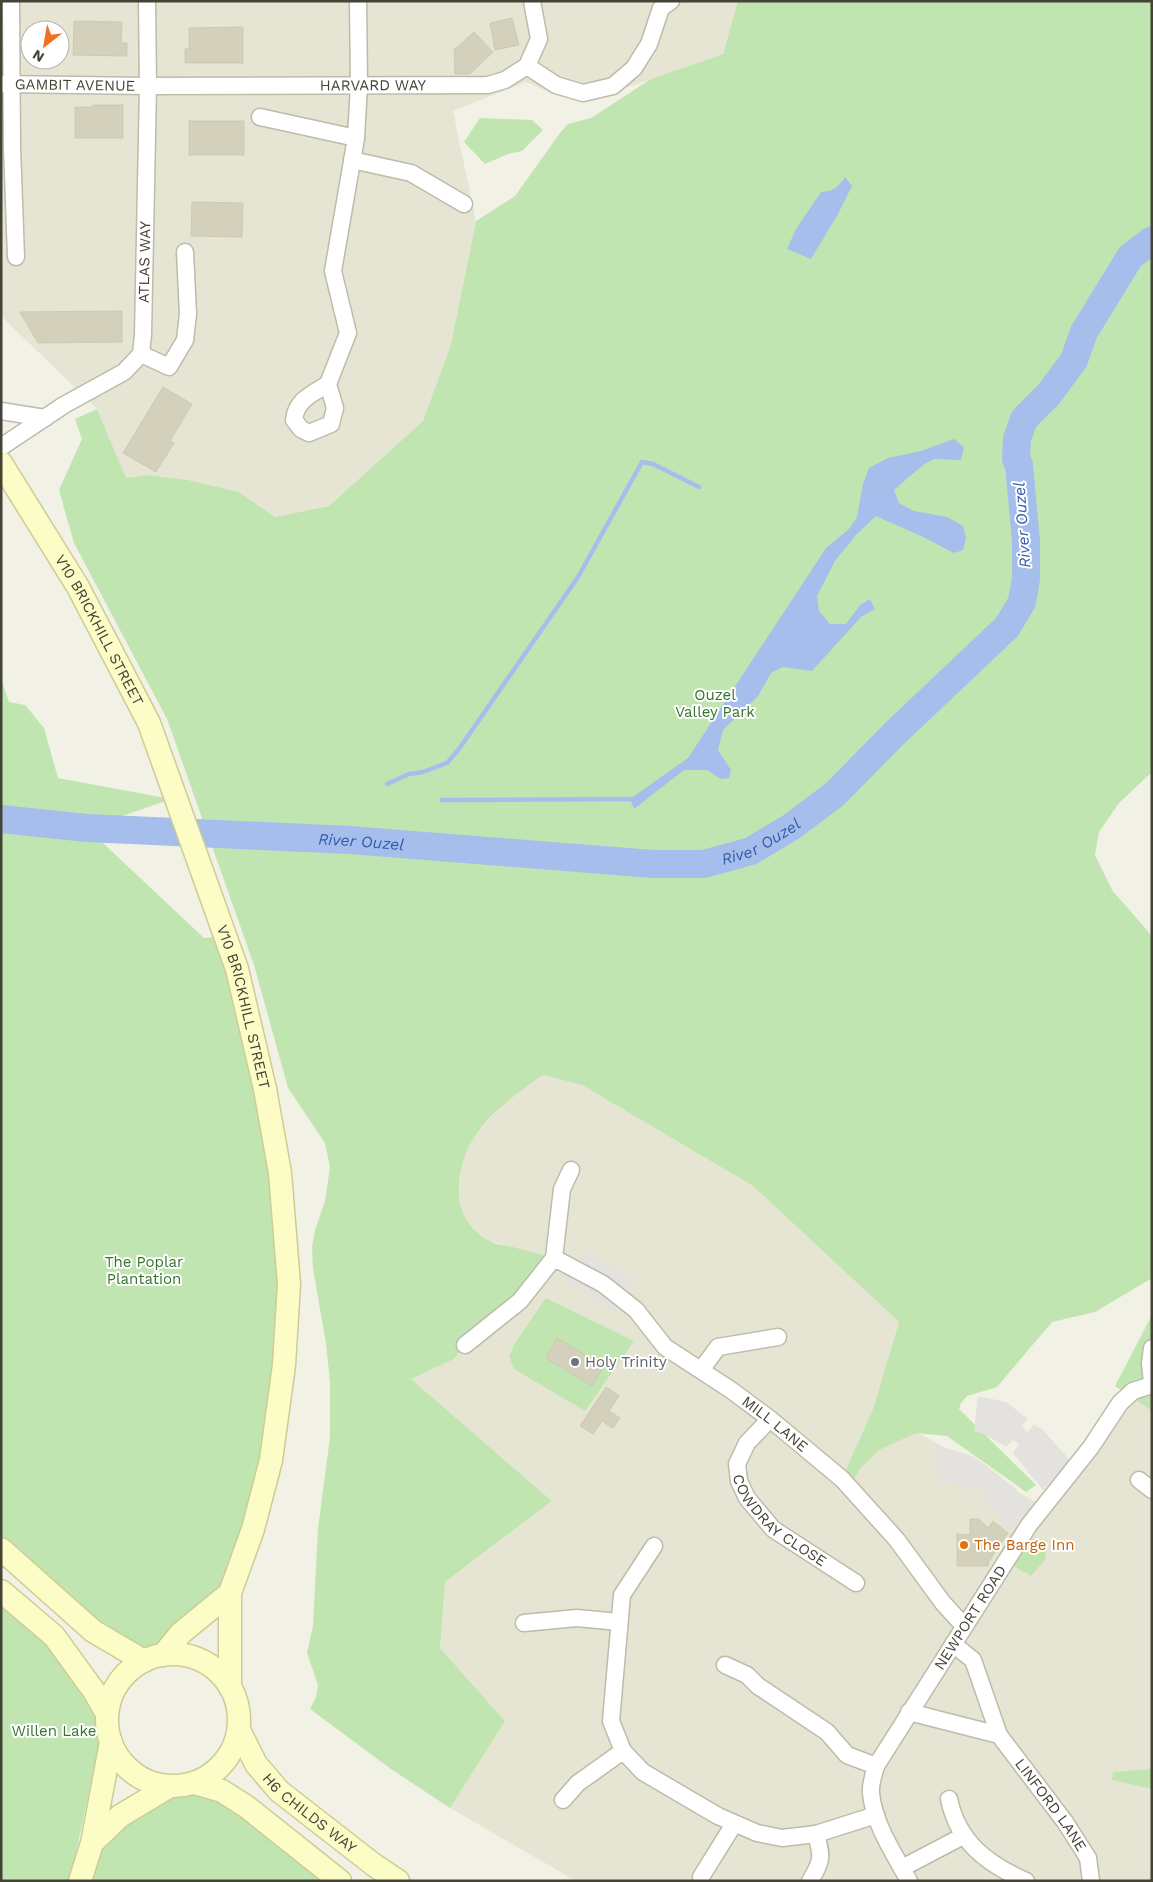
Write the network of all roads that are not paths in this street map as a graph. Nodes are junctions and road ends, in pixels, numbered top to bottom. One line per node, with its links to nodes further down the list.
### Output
1 (11, 1): 7 (street)
2 (147, 1): 9 (street, ATLAS WAY)
3 (358, 1): 8 (street)
4 (532, 1): 6 (street)
5 (663, 3): 6 (street)
6 (527, 66): 8 (street, HARVARD WAY)
7 (7, 84): 9 (street, GAMBIT AVENUE); 13 (street)
8 (359, 85): 9 (street, HARVARD WAY); 11 (street)
9 (148, 86): 17 (street, ATLAS WAY)
10 (260, 118): 11 (street)
11 (356, 138): 12 (street)
12 (352, 160): 14 (street); 18 (street)
13 (8, 203): 16 (street)
14 (464, 204)
15 (185, 252): 17 (street)
16 (16, 257)
17 (140, 354): 20 (street)
18 (328, 384)
19 (1, 411): 20 (street)
20 (45, 418): 21 (street)
21 (1, 447)
22 (1, 463): 35 (street, V10 BRICKHILL STREET)
23 (571, 1170): 24 (street)
24 (554, 1258): 26 (street); 28 (street, MILL LANE)
25 (778, 1337): 28 (street)
26 (465, 1345)
27 (1152, 1348): 29 (street, NEWPORT ROAD)
28 (701, 1370): 30 (street, MILL LANE)
29 (1152, 1383): 38 (street, NEWPORT ROAD)
30 (770, 1419): 33 (street, COWDRAY CLOSE); 38 (street, MILL LANE)
31 (654, 1546): 36 (street)
32 (1, 1549): 40 (street)
33 (856, 1583)
34 (1, 1591): 44 (street)
35 (230, 1593): 40 (street); 42 (street, V10 BRICKHILL STREET)
36 (618, 1622): 37 (street); 48 (street)
37 (524, 1623)
38 (964, 1626): 39 (street, NEWPORT ROAD)
39 (953, 1644): 43 (street, NEWPORT ROAD); 46 (street, LINFORD LANE)
40 (154, 1658): 42 (street); 44 (street)
41 (725, 1665): 49 (street)
42 (231, 1688): 45 (street)
43 (910, 1712): 46 (street); 49 (street, NEWPORT ROAD)
44 (107, 1714): 47 (street)
45 (239, 1723): 50 (street); 62 (street, H6 CHILDS WAY)
46 (999, 1735): 65 (street, LINFORD LANE)
47 (111, 1742): 50 (street); 57 (street)
48 (623, 1751): 52 (street); 54 (street)
49 (876, 1766): 53 (street, NEWPORT ROAD)
50 (180, 1785): 57 (street); 61 (street)
51 (948, 1799): 56 (street)
52 (563, 1800)
53 (876, 1815): 55 (street); 58 (street, NEWPORT ROAD)
54 (734, 1824): 55 (street); 59 (street)
55 (816, 1834): 63 (street)
56 (964, 1836): 58 (street); 64 (street)
57 (92, 1843): 60 (street)
58 (906, 1875)
59 (700, 1877)
60 (80, 1881)
61 (340, 1881)
62 (398, 1881)
63 (810, 1881)
64 (1026, 1881)
65 (1091, 1881)

